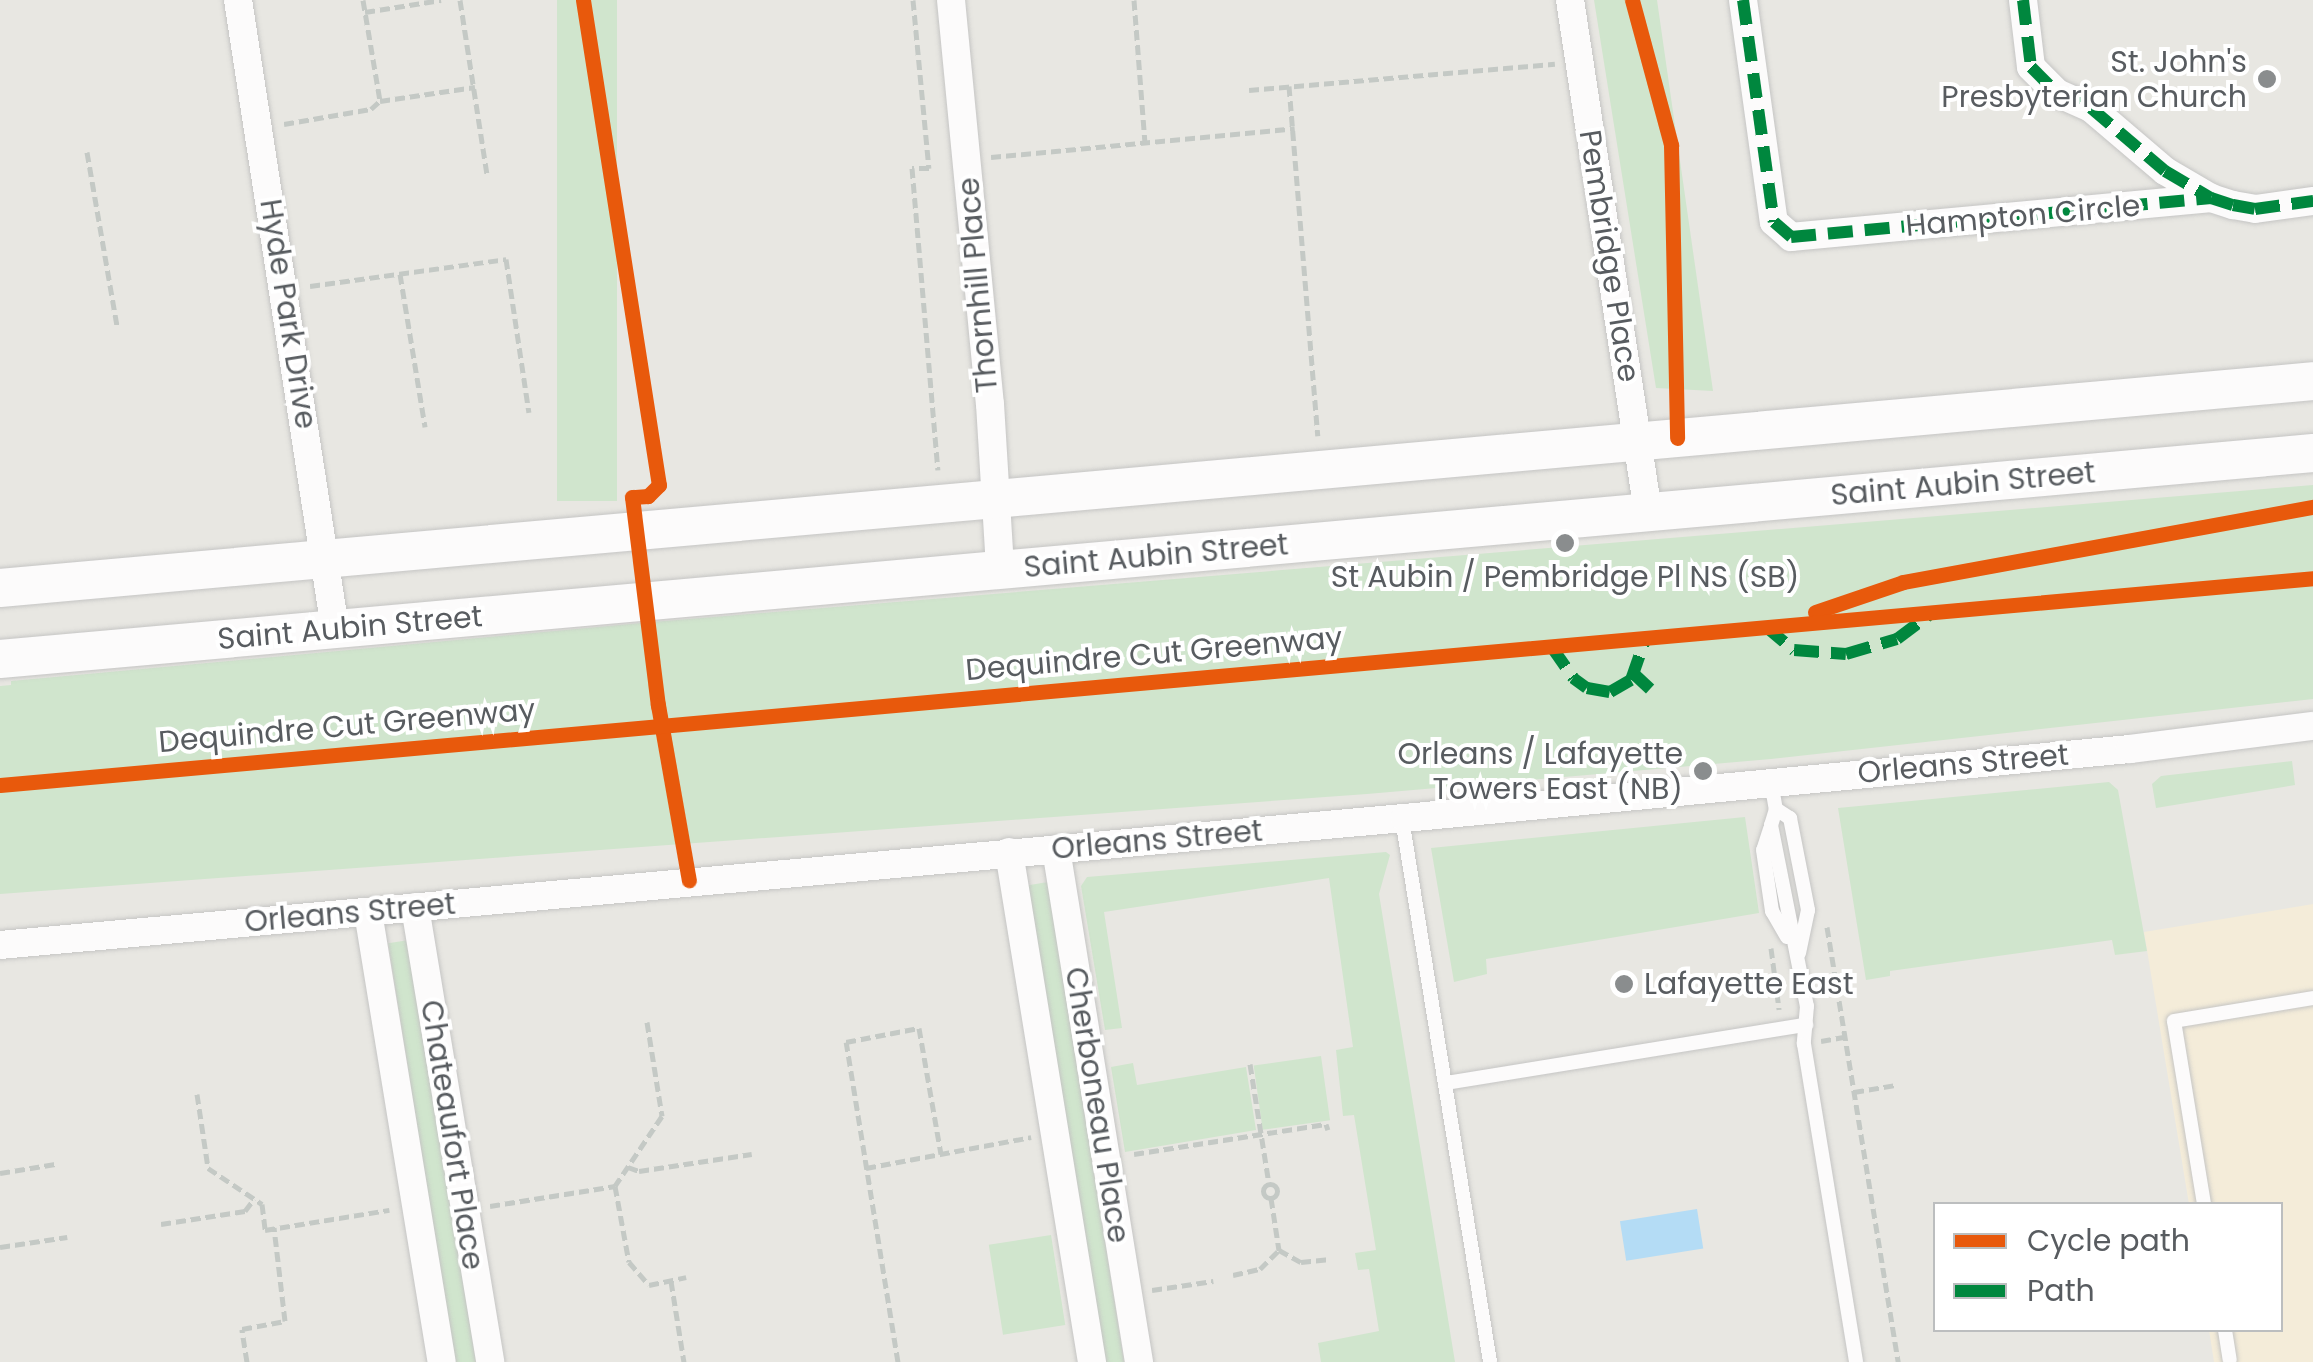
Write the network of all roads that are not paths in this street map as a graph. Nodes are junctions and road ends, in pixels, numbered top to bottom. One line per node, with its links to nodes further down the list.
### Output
1 (238, 0): 13 (street, Hyde Park Drive)
2 (951, 0): 11 (street, Thornhill Place)
3 (1570, 0): 9 (street, Pembridge Place)
4 (1743, 0): 6 (street, Hampton Circle)
5 (2022, 0): 6 (street, Hampton Circle)
6 (2211, 198): 7 (street)
7 (2313, 201)
8 (2313, 381): 9 (main road)
9 (1638, 441): 11 (main road); 12 (street, Pembridge Place)
10 (2313, 452): 12 (main road, Saint Aubin Street)
11 (994, 499): 13 (main road); 14 (street, Thornhill Place)
12 (1648, 512): 14 (main road, Saint Aubin Street)
13 (327, 559): 15 (main road); 16 (street, Hyde Park Drive)
14 (1000, 570): 16 (main road, Saint Aubin Street)
15 (0, 588)
16 (335, 629): 17 (main road, Saint Aubin Street)
17 (0, 659)
18 (2313, 726): 19 (street, Orleans Street)
19 (1773, 795): 20 (street, Orleans Street); 26 (lane); 26 (lane)
20 (1402, 819): 21 (street, Orleans Street); 29 (lane)
21 (1056, 849): 22 (street, Orleans Street); 36 (street, Cherboneau Place)
22 (1009, 852): 23 (street, Orleans Street); 35 (street, Cherboneau Place)
23 (415, 908): 24 (street, Orleans Street); 34 (street, Chateaufort Place)
24 (368, 912): 25 (street, Orleans Street); 33 (street, Chateaufort Place)
25 (0, 945)
26 (1798, 954): 28 (lane)
27 (2313, 998): 30 (lane)
28 (1806, 1025): 29 (lane); 38 (lane)
29 (1446, 1083): 37 (lane)
30 (2204, 1202)
31 (2225, 1332): 32 (lane)
32 (2230, 1360)
33 (442, 1362)
34 (490, 1362)
35 (1092, 1362)
36 (1139, 1362)
37 (1490, 1362)
38 (1856, 1362)

